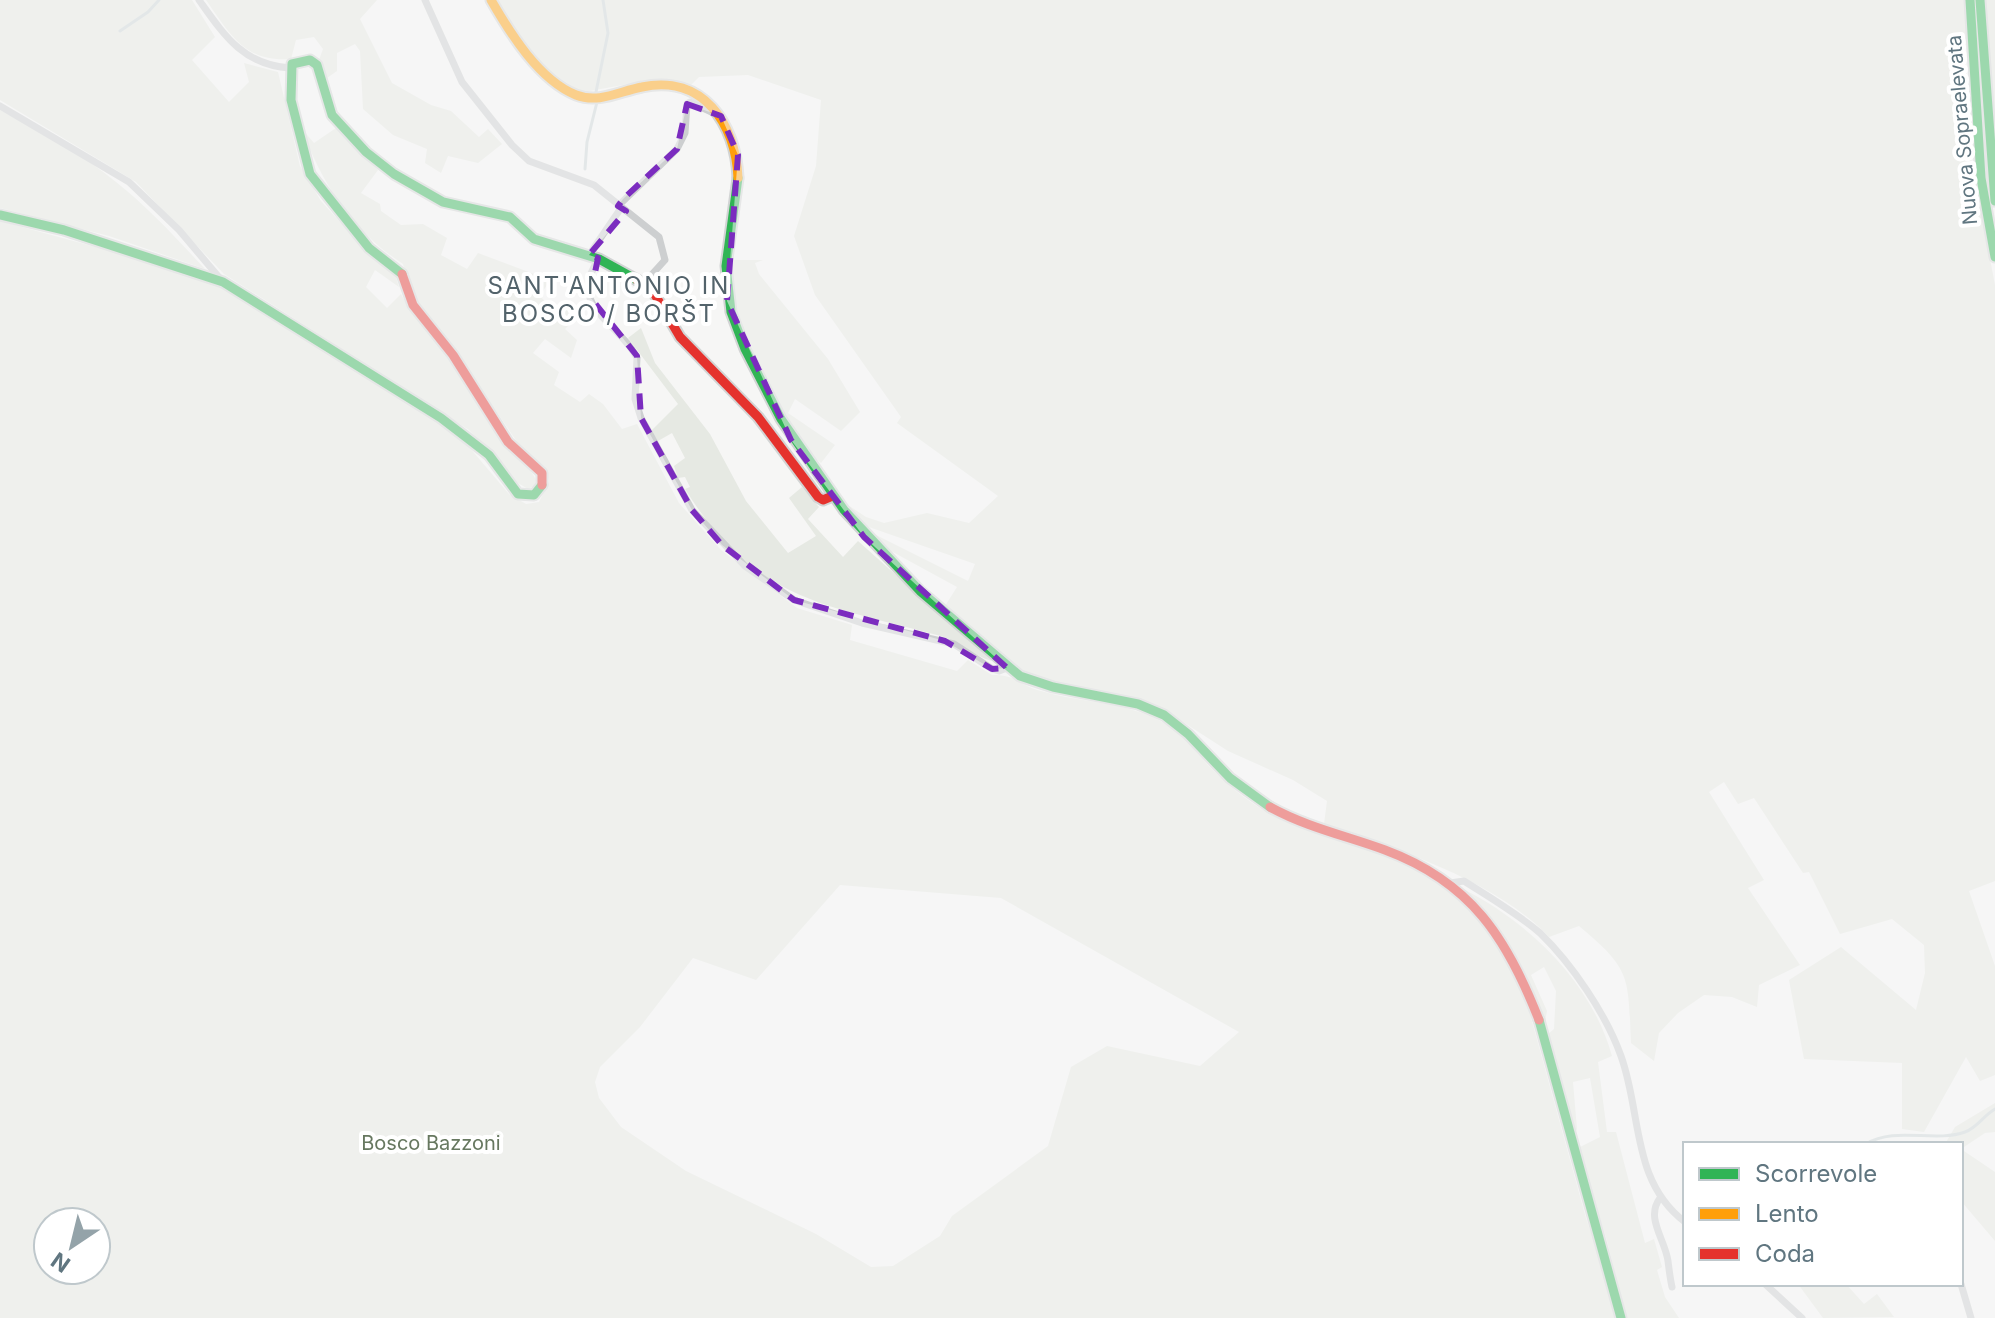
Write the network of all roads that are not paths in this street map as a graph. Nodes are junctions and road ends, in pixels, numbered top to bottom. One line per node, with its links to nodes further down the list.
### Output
1 (199, 0): 7 (street)
2 (425, 0): 11 (street)
3 (491, 0): 9 (main road)
4 (1970, 0): 6 (main road, Nuova Sopraelevata)
5 (1980, 0): 6 (main road, Nuova Sopraelevata)
6 (1976, 41): 10 (main road, Nuova Sopraelevata); 14 (main road, Nuova Sopraelevata)
7 (290, 68): 13 (main road); 15 (main road)
8 (0, 106): 15 (street)
9 (721, 116): 11 (street); 17 (main road)
10 (1995, 201)
11 (620, 207): 13 (street); 16 (street)
12 (0, 215): 15 (main road)
13 (594, 257): 16 (main road); 18 (street)
14 (1995, 257)
15 (223, 282)
16 (645, 282): 17 (main road)
17 (830, 497): 18 (main road)
18 (1007, 668): 19 (main road)
19 (1450, 883): 20 (street); 25 (main road)
20 (1660, 1198): 21 (street); 24 (street)
21 (1683, 1220)
22 (1767, 1286): 26 (street)
23 (1962, 1286): 27 (street)
24 (1672, 1287)
25 (1621, 1318)
26 (1801, 1318)
27 (1971, 1318)

